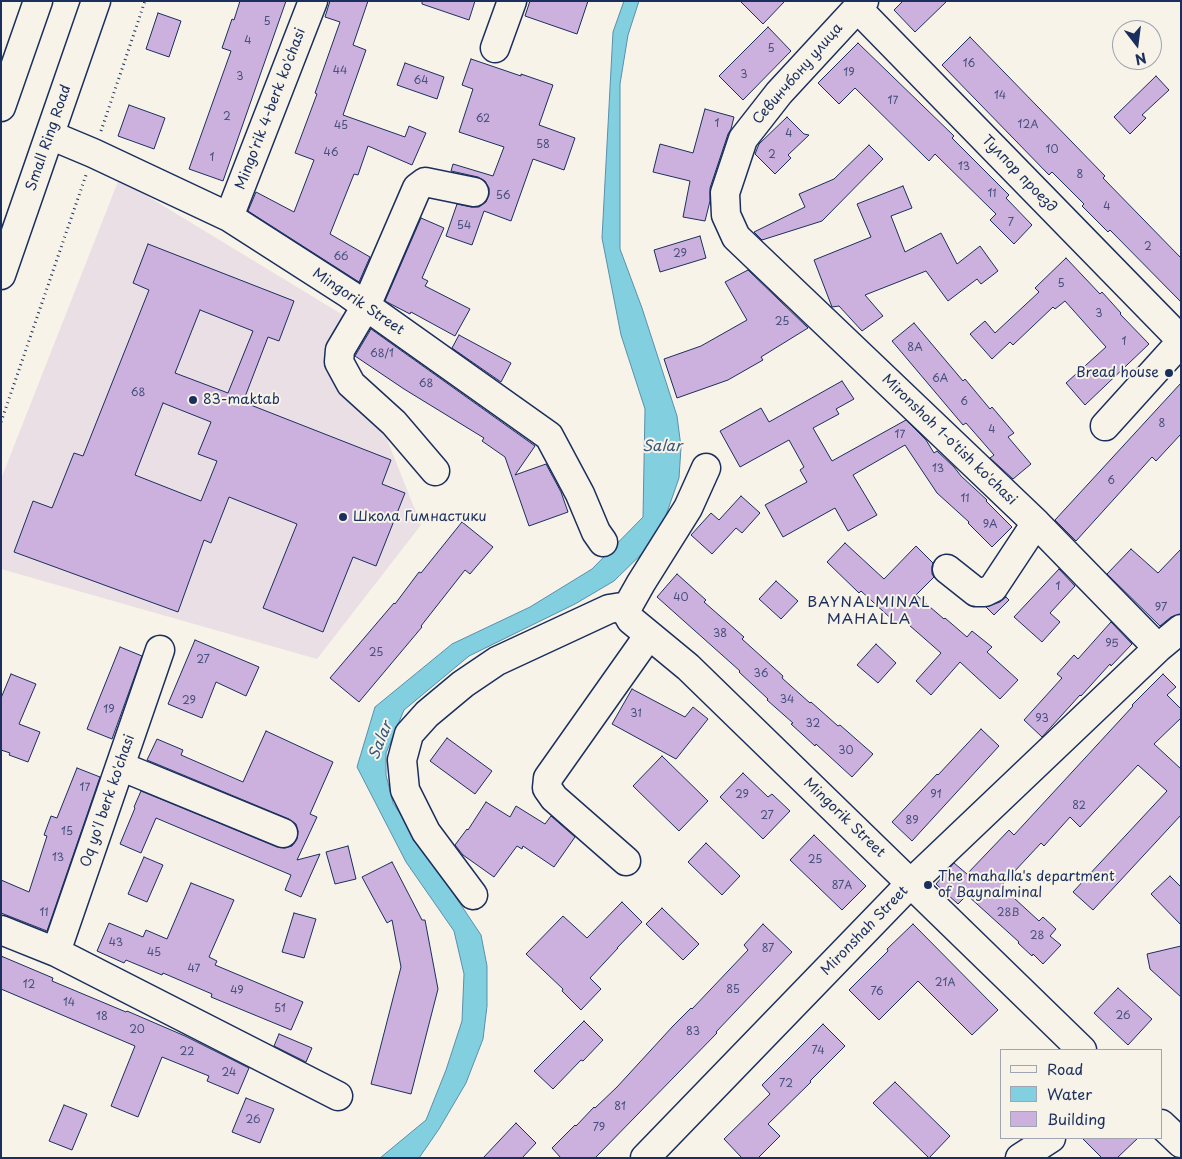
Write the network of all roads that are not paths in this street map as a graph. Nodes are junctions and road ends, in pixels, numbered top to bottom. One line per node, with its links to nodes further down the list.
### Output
1 (38, 1): 7 (main road)
2 (96, 1): 8 (main road, Small Ring Road)
3 (313, 1): 10 (main road, Mingo'rik 4-berk ko'chasi)
4 (512, 1): 6 (main road)
5 (860, 5): 11 (main road, Севинчбону улица); 14 (main road, Тулпор проезд)
6 (495, 48)
7 (1, 107)
8 (50, 136): 10 (main road, Mingorik Street); 12 (main road, Small Ring Road)
9 (474, 192): 13 (main road)
10 (229, 217): 13 (main road, Mingorik Street)
11 (736, 237): 18 (main road, Mironshoh 1-o'tish ko'chasi)
12 (1, 275)
13 (366, 306): 17 (main road); 19 (main road, Mingorik Street)
14 (1181, 341): 15 (main road)
15 (1105, 426)
16 (706, 468): 21 (main road)
17 (435, 471)
18 (1036, 523): 20 (main road); 23 (main road, Mironshoh 1-o'tish ko'chasi)
19 (602, 542)
20 (947, 569)
21 (635, 594): 22 (main road, Mingorik Street); 29 (main road)
22 (649, 635): 27 (main road); 28 (main road, Mingorik Street)
23 (1174, 636): 28 (main road, Mironshah Street)
24 (160, 650): 25 (main road, Oq yo'l berk ko'chasi)
25 (120, 766): 26 (main road); 31 (main road, Oq yo'l berk ko'chasi)
26 (283, 833)
27 (626, 861)
28 (911, 883): 32 (main road, Mingorik Street); 37 (main road, Mironshah Street)
29 (472, 895)
30 (1, 930): 31 (main road)
31 (56, 952): 33 (main road)
32 (1081, 1049)
33 (338, 1096)
34 (1162, 1125): 36 (main road)
35 (1049, 1139): 38 (main road)
36 (1181, 1143)
37 (645, 1158)
38 (1020, 1158)

